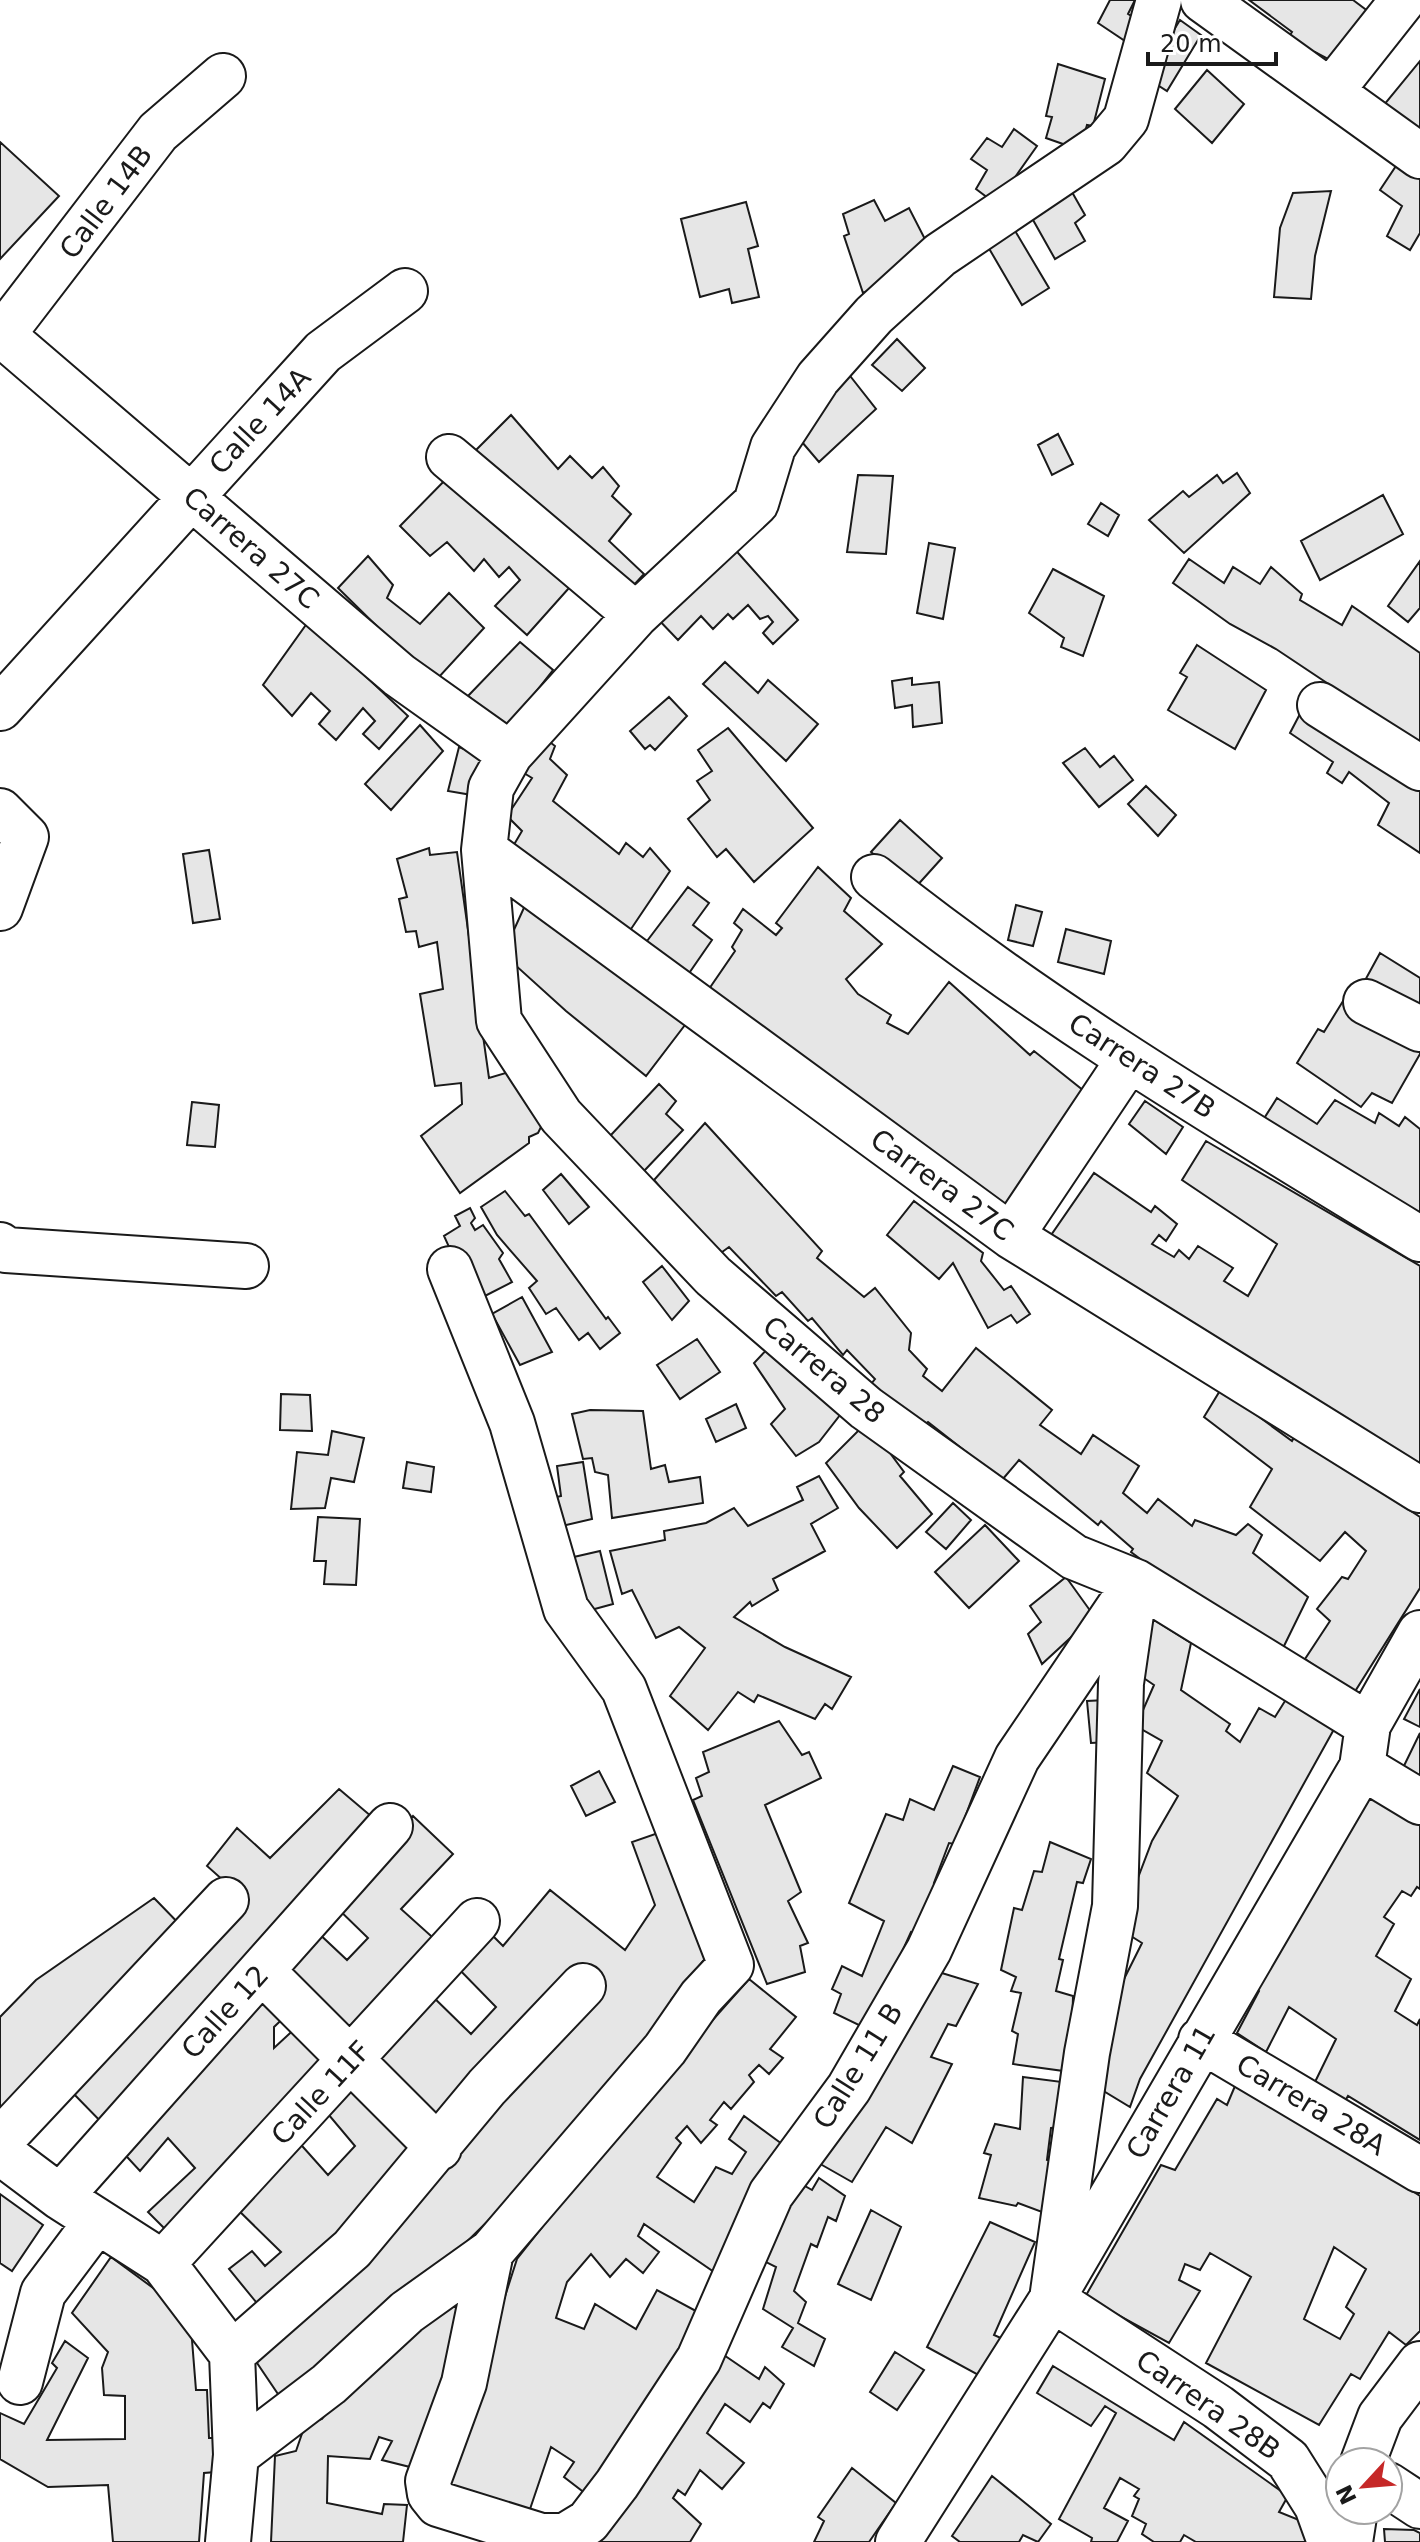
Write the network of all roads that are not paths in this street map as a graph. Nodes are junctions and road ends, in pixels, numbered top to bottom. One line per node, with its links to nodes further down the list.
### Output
1 (1159, 0): 11 (street, Carrera 28)
2 (1203, 0): 5 (street)
3 (1403, 0): 5 (street)
4 (223, 76): 8 (street, Calle 14B)
5 (1331, 91): 6 (street)
6 (1420, 156)
7 (405, 291): 10 (street, Calle 14A)
8 (1, 336): 10 (street, Carrera 27C)
9 (449, 457): 11 (street)
10 (191, 497): 13 (street, Calle 14A); 14 (street, Carrera 27C)
11 (636, 615): 14 (street, Carrera 28)
12 (1320, 705): 15 (street)
13 (0, 708)
14 (510, 754): 17 (street, Carrera 28)
15 (1420, 768)
16 (13, 824): 19 (street)
17 (484, 850): 23 (street, Carrera 27C); 29 (street, Carrera 28)
18 (874, 877): 22 (street, Carrera 27B)
19 (0, 908)
20 (1366, 1002): 21 (street)
21 (1420, 1029)
22 (1128, 1061): 23 (street); 24 (street, Carrera 27B)
23 (1011, 1236): 28 (street, Carrera 27C)
24 (1420, 1239)
25 (0, 1245): 26 (street)
26 (246, 1266)
27 (450, 1269): 47 (street)
28 (1420, 1490)
29 (1136, 1582): 31 (street, Carrera 28); 47 (street, Calle 11 B); 49 (street)
30 (1420, 1633): 31 (street, Carrera 11)
31 (1368, 1725): 32 (street, Carrera 11)
32 (1362, 1767): 33 (street); 39 (street, Carrera 11)
33 (1420, 1802)
34 (390, 1826): 37 (street, Calle 12)
35 (226, 1900): 41 (street)
36 (477, 1921): 40 (street, Calle 11F)
37 (262, 1971): 40 (street); 45 (street, Calle 12)
38 (583, 1986): 42 (street)
39 (1201, 2040): 44 (street, Carrera 28A); 49 (street, Carrera 11)
40 (353, 2059): 42 (street); 48 (street, Calle 11F)
41 (0, 2141)
42 (439, 2148): 50 (street)
43 (0, 2152): 45 (street)
44 (1420, 2170)
45 (60, 2197): 46 (street)
46 (97, 2221): 48 (street); 52 (street)
47 (491, 2252): 54 (street)
48 (163, 2263): 50 (street)
49 (1052, 2299): 56 (street, Carrera 11); 57 (street, Carrera 28B)
50 (232, 2354): 54 (street)
51 (1420, 2364): 53 (street)
52 (20, 2382)
53 (1369, 2446)
54 (236, 2455): 55 (street)
55 (228, 2542)
56 (898, 2542)
57 (1330, 2542)

